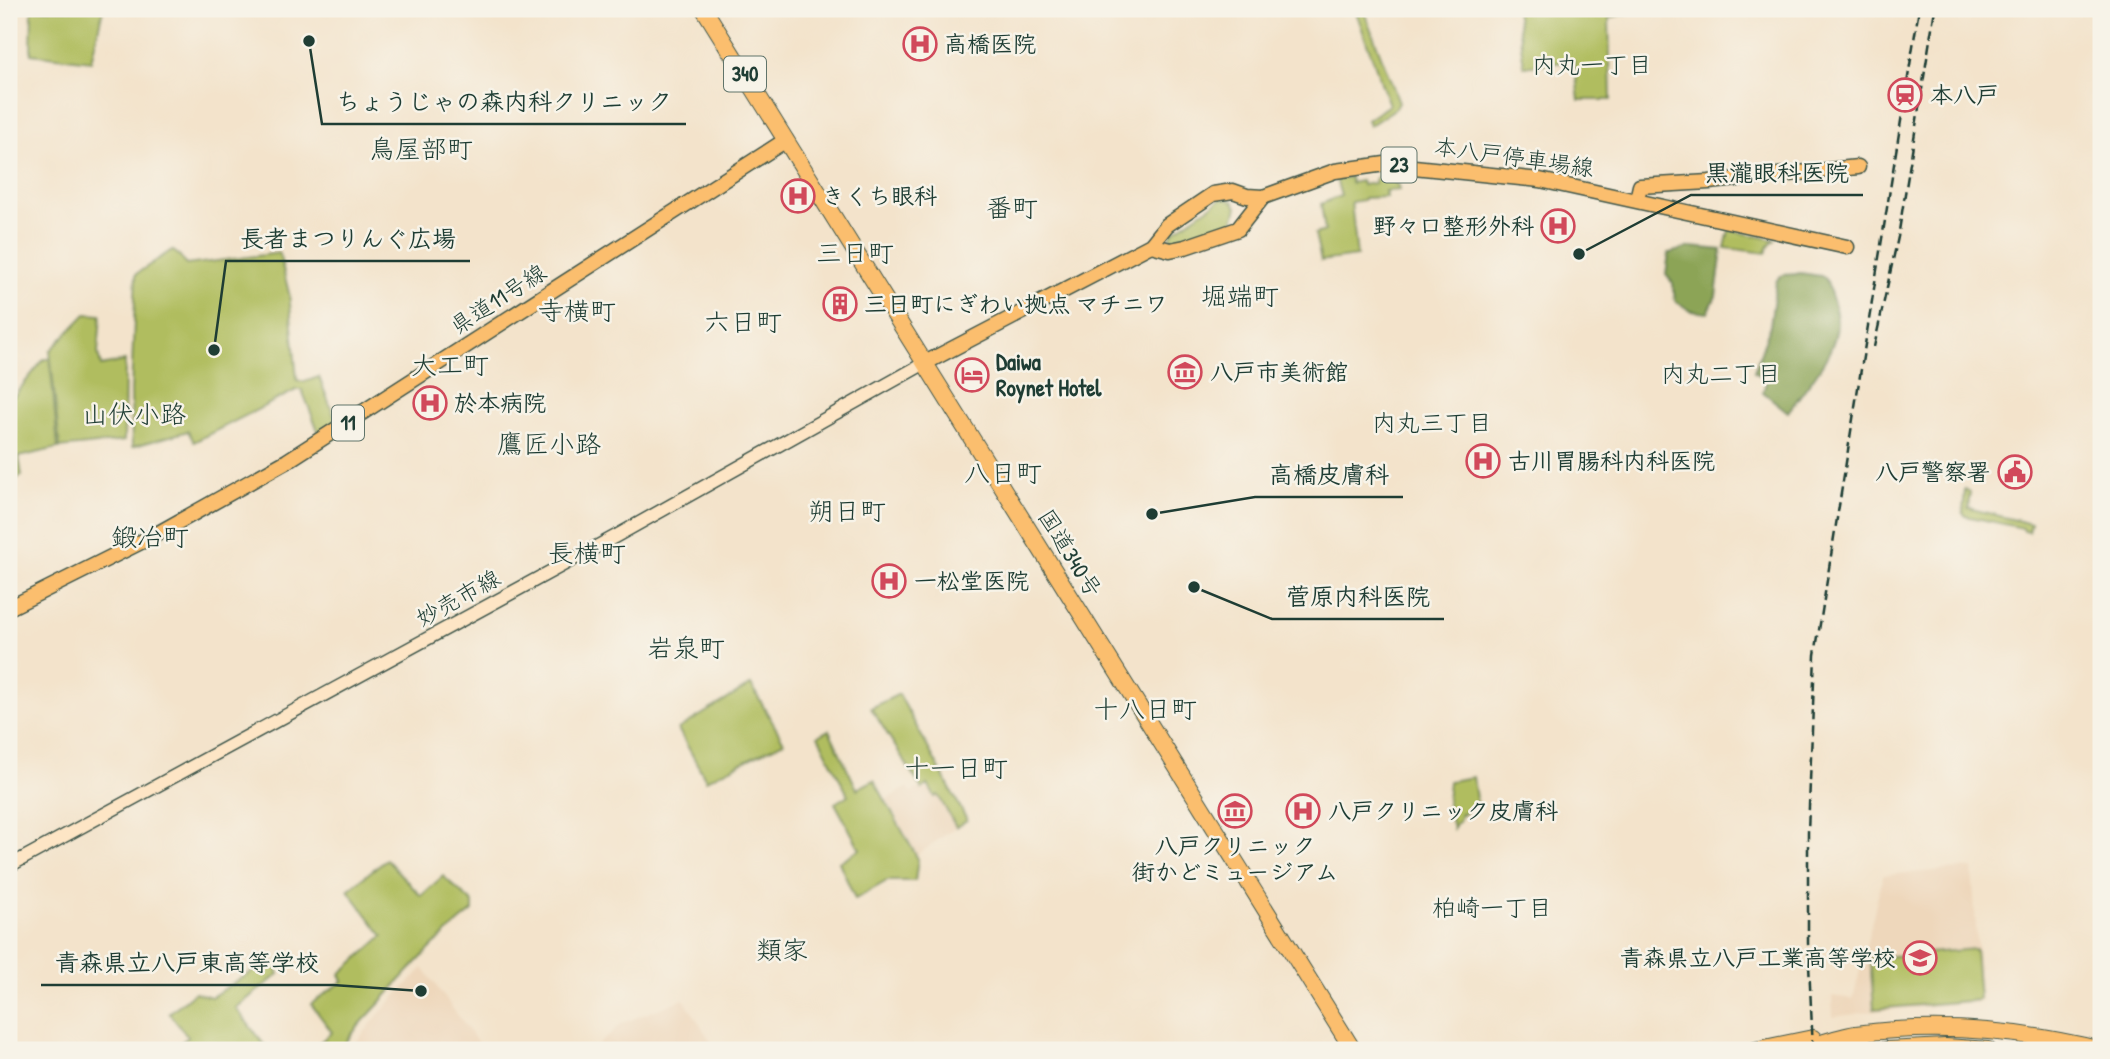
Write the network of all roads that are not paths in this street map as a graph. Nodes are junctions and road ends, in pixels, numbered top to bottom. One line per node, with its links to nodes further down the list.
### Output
1 (704, 9): 2 (highway, 国道340号 / 340)
2 (786, 140): 8 (highway, 国道340号 / 340); 9 (main road, 県道11号線 / 11)
3 (1858, 167): 5 (main road)
4 (1263, 197): 5 (main road, 本八戸停車場線 / 23); 6 (main road); 6 (main road, 本八戸停車場線 / 23)
5 (1637, 199): 7 (main road, 本八戸停車場線 / 23)
6 (1151, 245): 8 (main road, 本八戸停車場線 / 23)
7 (1847, 247)
8 (925, 363): 10 (main road, 妙売市線); 12 (highway, 国道340号 / 340)
9 (9, 608)
10 (9, 866)
11 (1853, 1034): 13 (highway); 14 (highway); 17 (highway)
12 (1353, 1050)
13 (1755, 1050)
14 (1799, 1050)
15 (1885, 1050): 16 (highway)
16 (1988, 1050)
17 (2101, 1050)

